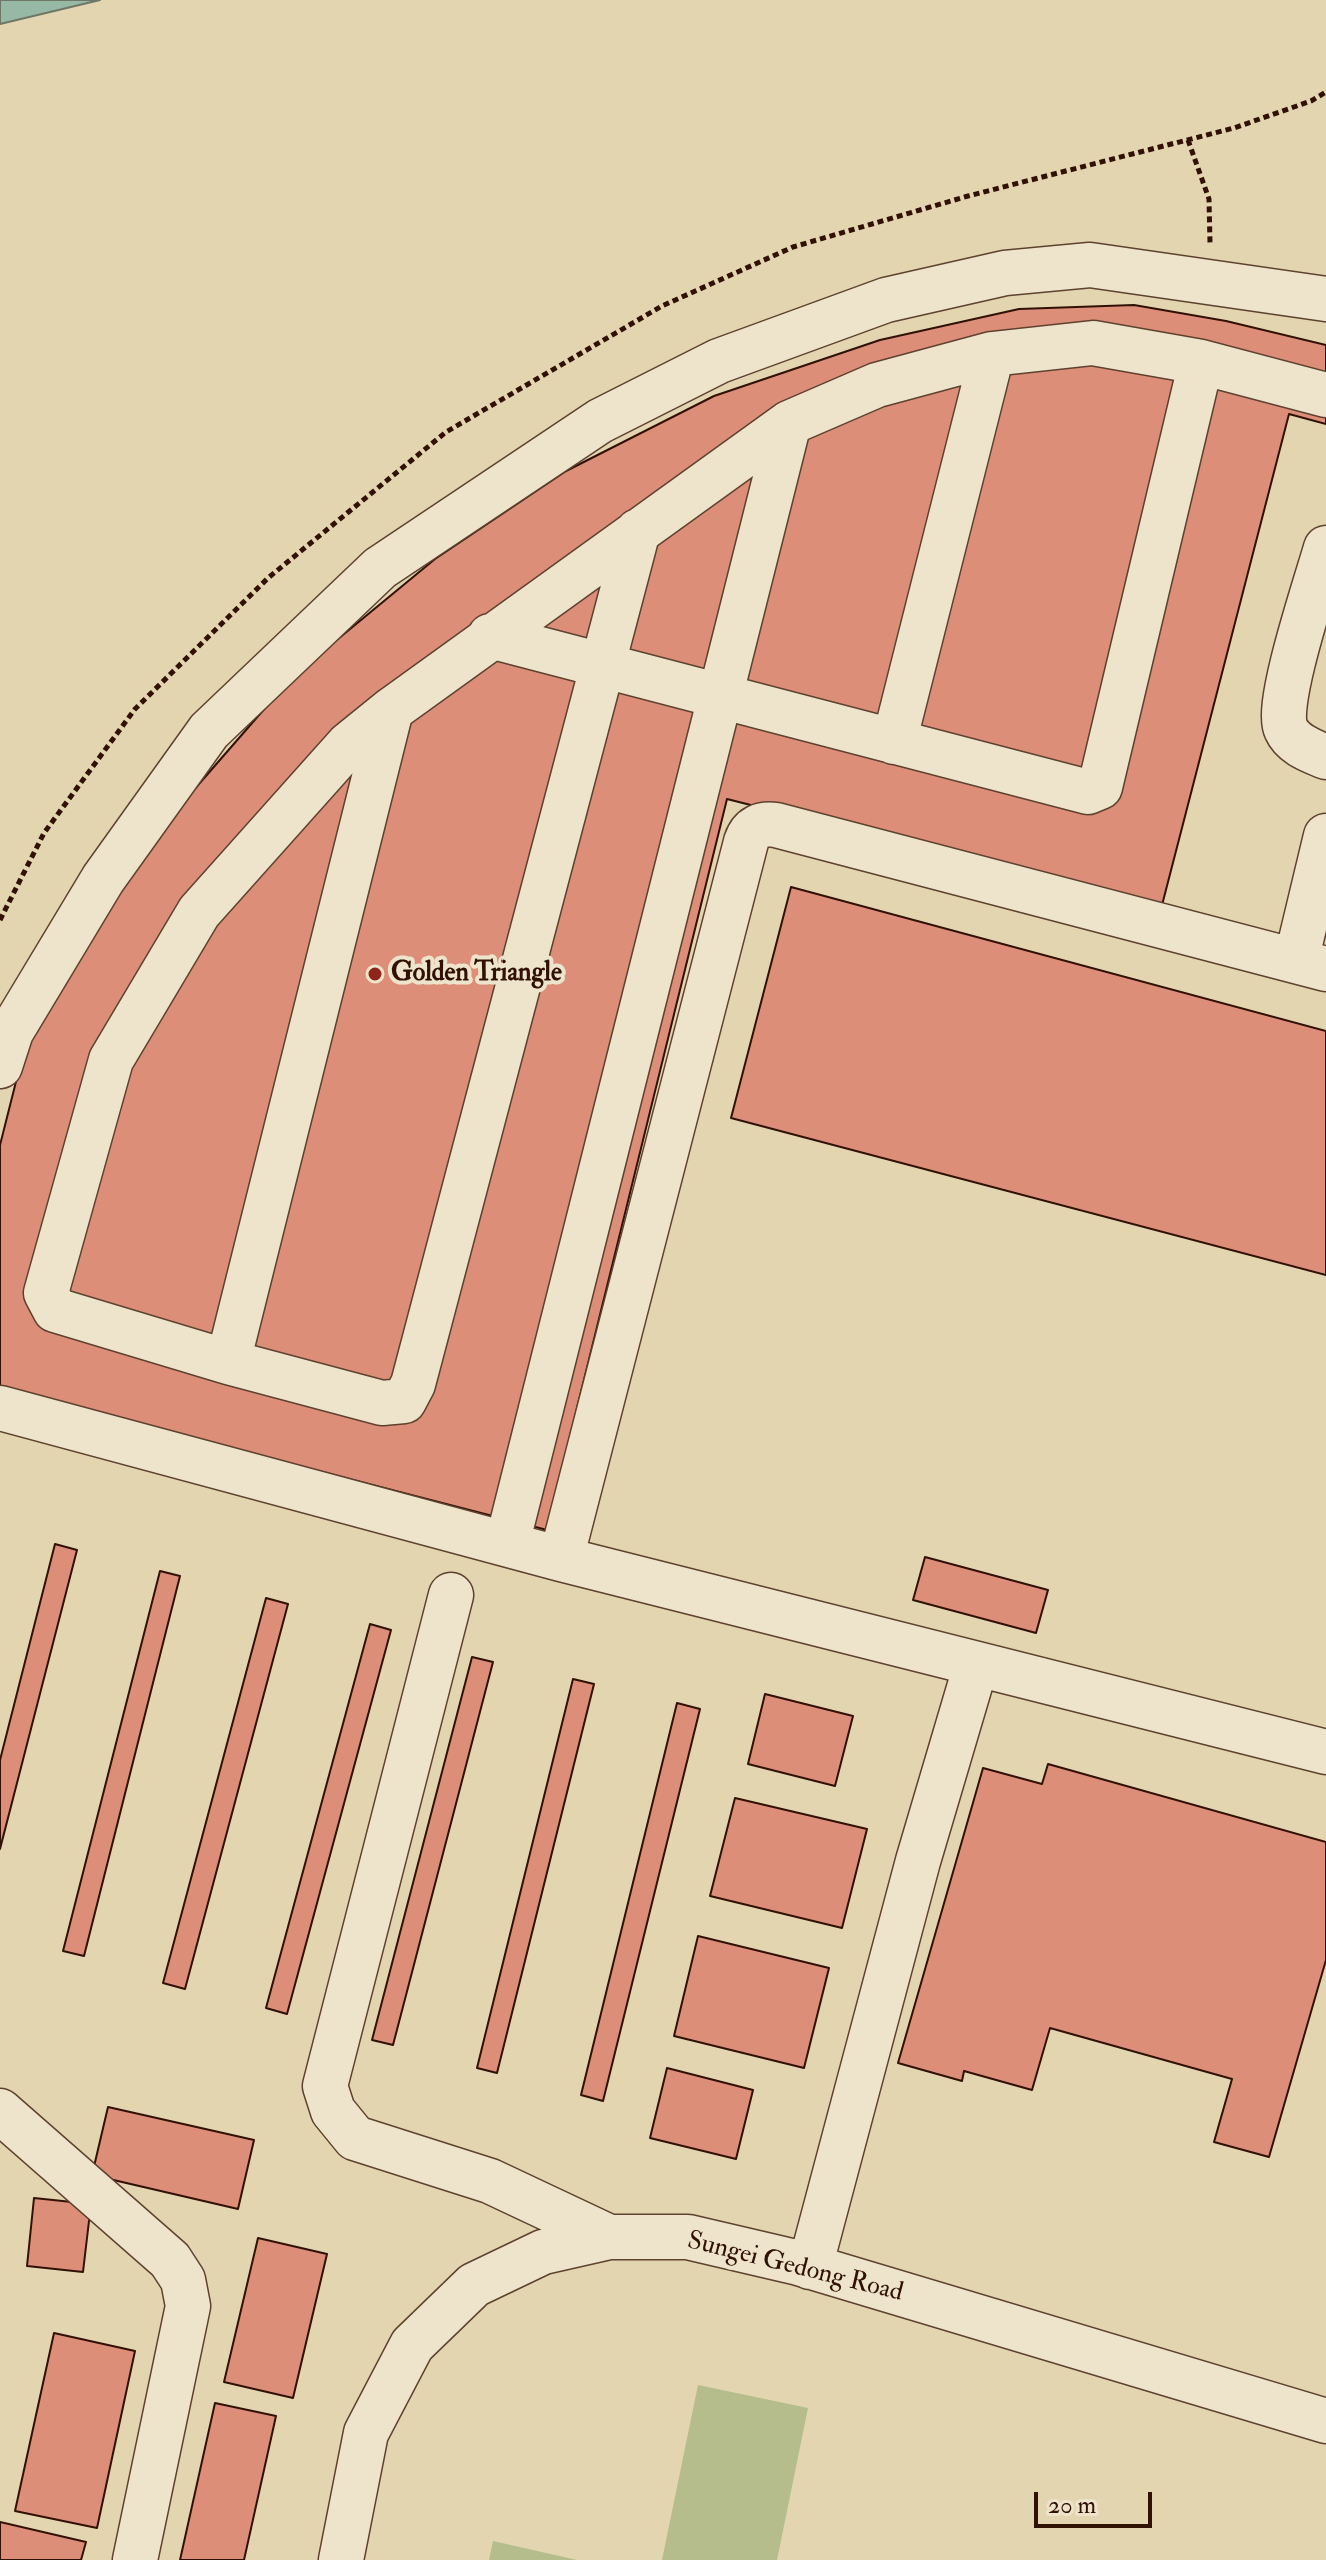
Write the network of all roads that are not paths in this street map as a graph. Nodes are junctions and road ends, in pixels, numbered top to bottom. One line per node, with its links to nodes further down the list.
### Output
1 (1326, 299): 16 (lane)
2 (992, 354): 3 (lane); 5 (lane); 12 (lane)
3 (1201, 362): 4 (lane); 12 (lane)
4 (1317, 393)
5 (789, 423): 6 (lane); 10 (lane)
6 (638, 531): 8 (lane); 9 (lane)
7 (1326, 548): 13 (lane)
8 (490, 636): 9 (lane); 11 (lane)
9 (602, 665): 10 (lane); 17 (lane)
10 (720, 696): 12 (lane); 19 (lane)
11 (391, 710): 17 (lane); 17 (lane)
12 (894, 742)
13 (1326, 757)
14 (1326, 836): 15 (lane)
15 (1311, 965): 20 (lane)
16 (0, 1066)
17 (228, 1362)
18 (0, 1408): 19 (lane)
19 (507, 1544): 20 (lane)
20 (561, 1559): 22 (lane)
21 (451, 1595): 25 (lane)
22 (976, 1665): 23 (lane); 26 (lane)
23 (1326, 1752)
24 (0, 2111): 28 (lane)
25 (609, 2237): 26 (lane, Sungei Gedong Road); 29 (lane, Sungei Gedong Road)
26 (810, 2267): 27 (lane, Sungei Gedong Road)
27 (1326, 2421)
28 (135, 2560)
29 (341, 2560)

